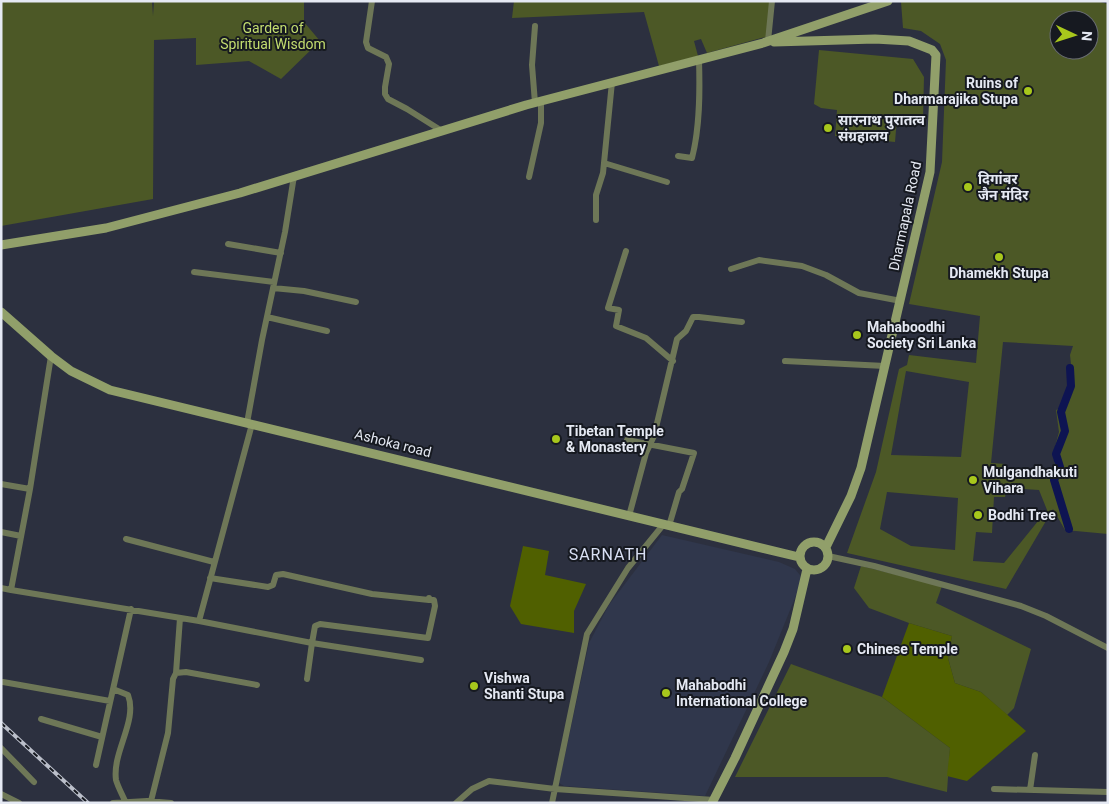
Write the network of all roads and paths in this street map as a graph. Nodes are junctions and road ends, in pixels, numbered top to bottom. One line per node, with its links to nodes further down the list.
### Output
1 (372, 1): 9 (street)
2 (772, 1): 5 (street)
3 (888, 1): 5 (street)
4 (535, 26): 8 (street)
5 (765, 42): 6 (street); 23 (street, Dharmapala Road)
6 (698, 60): 7 (street); 10 (street)
7 (612, 82): 8 (street); 11 (street)
8 (538, 102): 9 (street); 13 (street)
9 (442, 131): 12 (street)
10 (678, 156)
11 (604, 163): 14 (street); 15 (street)
12 (294, 176): 17 (street); 19 (street)
13 (529, 177)
14 (667, 182)
15 (596, 220)
16 (228, 244): 19 (street)
17 (1, 245)
18 (626, 251): 30 (street)
19 (281, 253): 22 (street)
20 (731, 269): 23 (street)
21 (194, 272): 22 (street)
22 (274, 285): 24 (street); 26 (street)
23 (901, 300): 32 (street, Dharmapala Road)
24 (356, 302)
25 (1, 312): 29 (street, Ashoka road)
26 (267, 317): 28 (street); 33 (street)
27 (742, 322): 30 (street)
28 (326, 331)
29 (51, 356): 33 (street, Ashoka road); 37 (street)
30 (673, 361): 35 (street)
31 (785, 362): 32 (street)
32 (885, 366): 43 (street, Dharmapala Road)
33 (250, 424): 38 (street, Ashoka road); 45 (street)
34 (627, 440): 35 (street)
35 (650, 445): 38 (street); 39 (street)
36 (1, 484): 37 (street)
37 (30, 489): 41 (street)
38 (629, 516): 39 (street, Ashoka road)
39 (666, 526): 44 (street, Ashoka road); 68 (street)
40 (1, 532): 41 (street)
41 (21, 536): 49 (street)
42 (126, 539): 45 (street)
43 (827, 552): 44 (street); 46 (street); 54 (street)
44 (800, 557): 46 (street)
45 (214, 562): 47 (street)
46 (807, 569): 74 (street)
47 (210, 578): 52 (street); 53 (street)
48 (1, 588): 49 (street)
49 (11, 590): 50 (street)
50 (131, 608): 51 (street); 60 (street)
51 (180, 618): 52 (street); 56 (street)
52 (199, 621): 53 (street)
53 (312, 643): 55 (street); 57 (street)
54 (1108, 648)
55 (421, 660)
56 (176, 673): 59 (street); 73 (street)
57 (307, 680)
58 (4, 682): 61 (street)
59 (257, 685)
60 (113, 689): 61 (street); 75 (street)
61 (110, 701): 63 (street)
62 (41, 719): 63 (street)
63 (102, 737): 66 (street)
64 (1, 748): 67 (street)
65 (1035, 755): 70 (street)
66 (96, 765)
67 (34, 782)
68 (555, 789): 74 (street); 79 (street); 80 (street)
69 (994, 789): 70 (street)
70 (1030, 790): 71 (street)
71 (1108, 792)
72 (1, 794): 76 (street)
73 (151, 801): 75 (street); 78 (street)
74 (713, 801)
75 (125, 802): 77 (street)
76 (19, 803)
77 (113, 803)
78 (171, 803)
79 (456, 803)
80 (552, 803)

